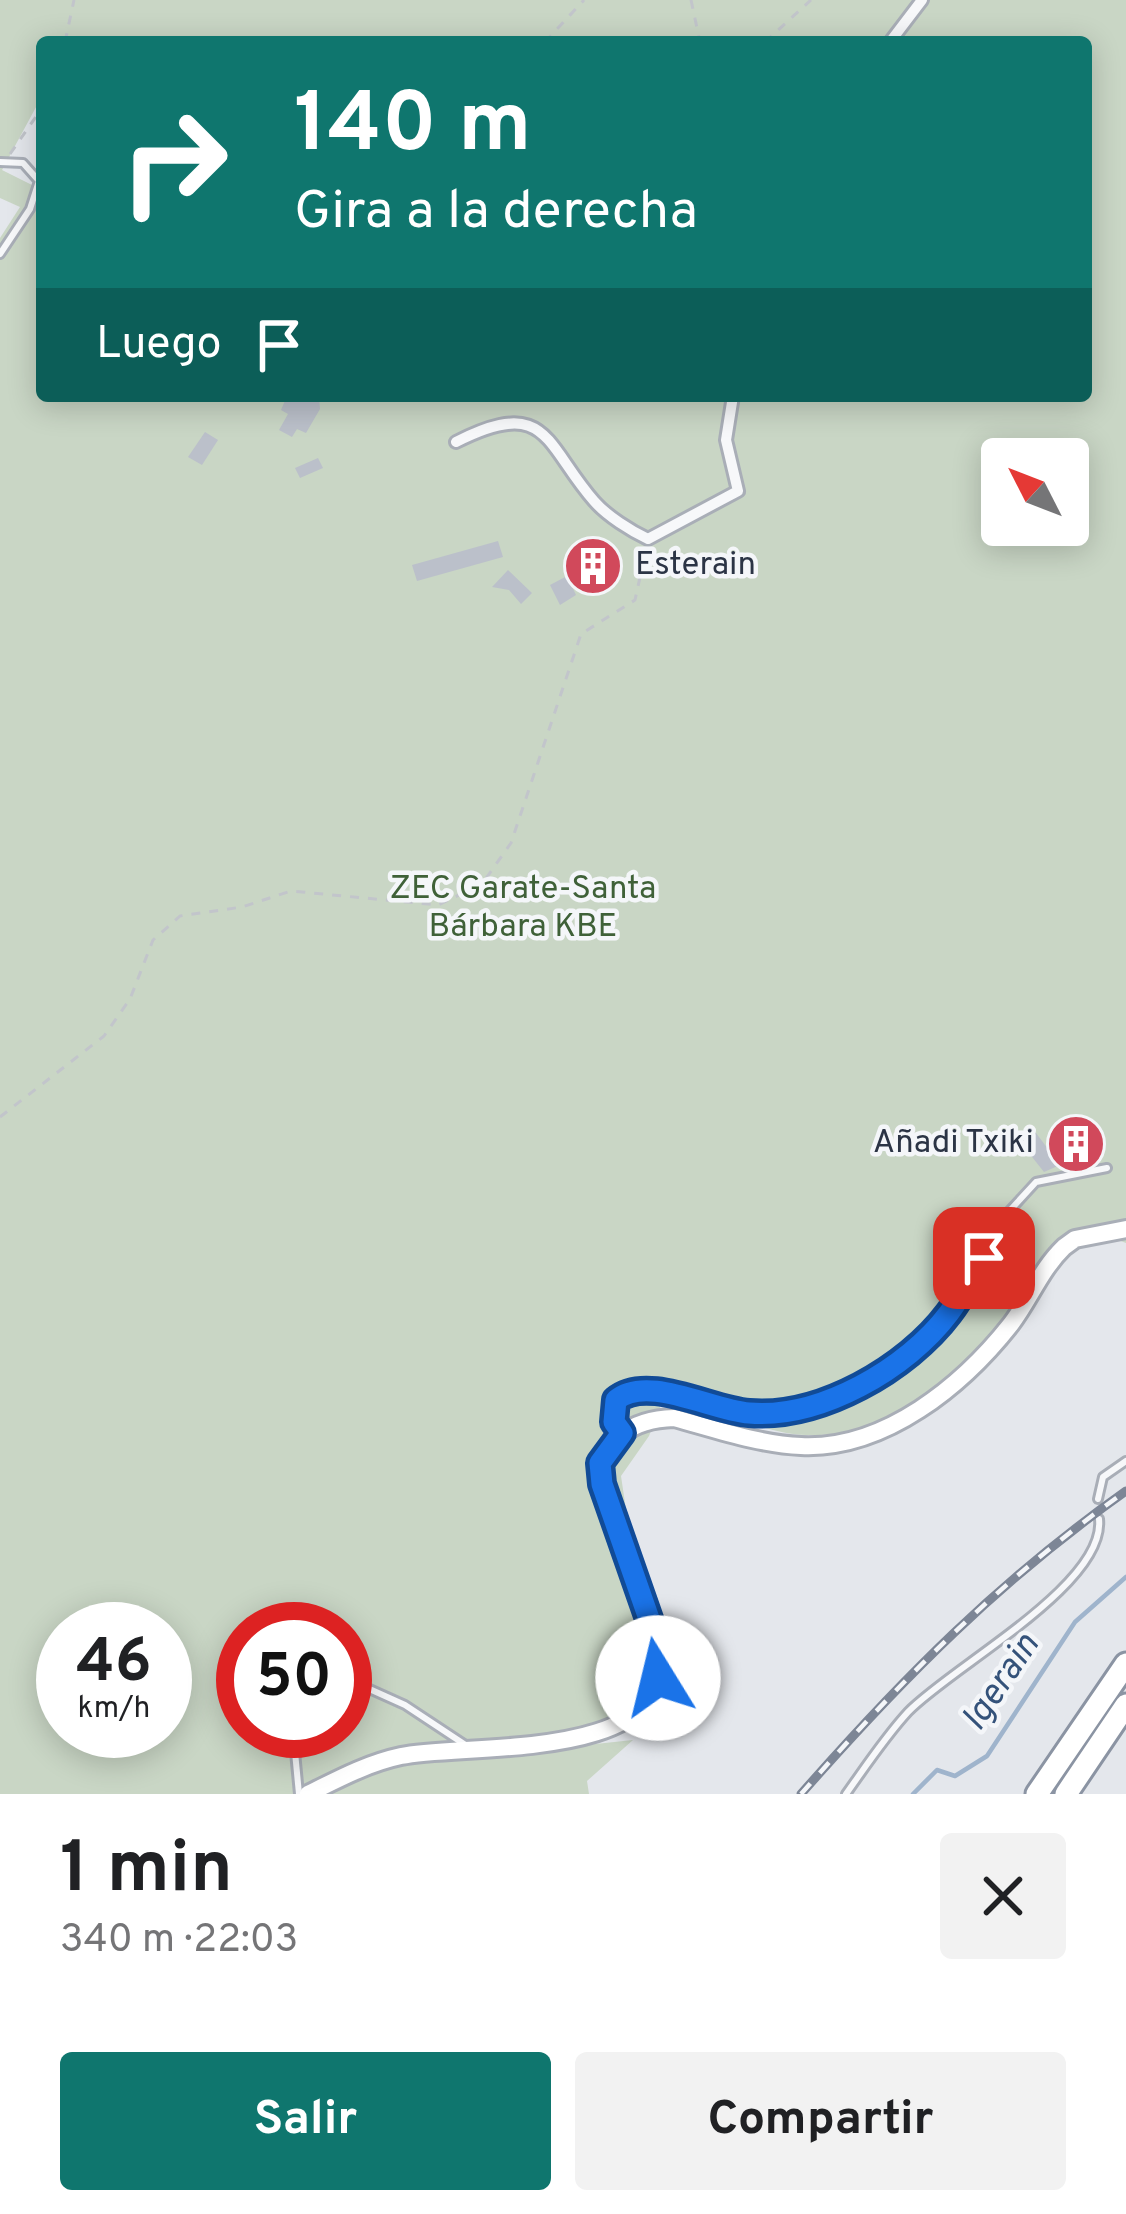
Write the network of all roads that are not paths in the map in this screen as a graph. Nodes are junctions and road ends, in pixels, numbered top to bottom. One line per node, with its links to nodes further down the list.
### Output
1 (922, 0): 2 (street)
2 (895, 36)
3 (3, 162): 4 (lane)
4 (36, 181)
5 (36, 193): 6 (lane)
6 (0, 254)
7 (732, 402): 8 (street)
8 (456, 442)
9 (1107, 1168): 11 (lane)
10 (1126, 1229): 11 (main road)
11 (622, 1433): 18 (main road)
12 (1126, 1461): 13 (lane)
13 (1098, 1499)
14 (1099, 1519): 21 (lane)
15 (1126, 1664): 22 (highway)
16 (372, 1690): 18 (lane)
17 (1126, 1705): 23 (highway)
18 (471, 1749): 20 (main road)
19 (297, 1758): 20 (lane)
20 (303, 1794)
21 (847, 1794)
22 (1037, 1794)
23 (1066, 1794)

